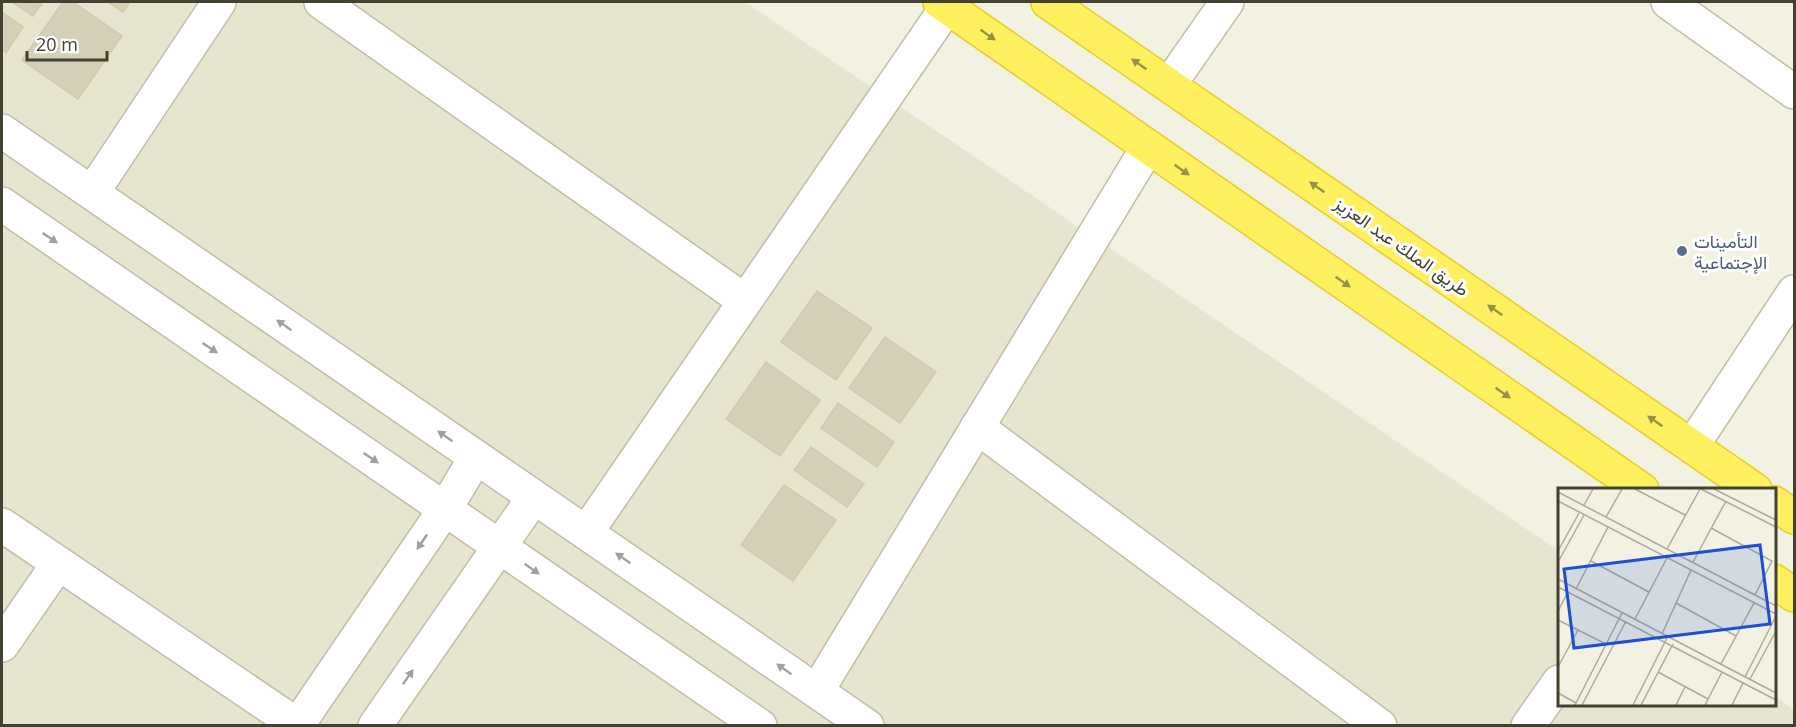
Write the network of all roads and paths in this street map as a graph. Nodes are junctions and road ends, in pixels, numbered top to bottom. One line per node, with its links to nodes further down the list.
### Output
1 (219, 2): 11 (street)
2 (321, 2): 14 (street)
3 (1048, 2): 7 (highway, طريق الملك عبد العزيز, one-way to 3)
4 (1227, 2): 7 (street)
5 (1668, 2): 8 (street)
6 (944, 4): 10 (highway, one-way to 10); 14 (street)
7 (1168, 85): 16 (highway, طريق الملك عبد العزيز, one-way to 7)
8 (1794, 92)
9 (2, 131): 11 (street)
10 (1148, 147): 15 (street); 18 (highway, one-way to 18)
11 (92, 193): 17 (street, one-way to 11)
12 (4, 212): 22 (street, one-way to 22)
13 (1794, 292): 16 (street)
14 (745, 301): 25 (street)
15 (977, 427): 32 (street); 37 (street)
16 (1692, 446): 19 (highway, طريق الملك عبد العزيز)
17 (476, 457): 20 (street); 22 (street)
18 (1639, 488)
19 (1752, 488)
20 (534, 497): 25 (street); 26 (street)
21 (1775, 504): 23 (highway)
22 (445, 509): 26 (street); 33 (street, one-way to 33)
23 (1794, 517)
24 (2, 525): 27 (street)
25 (586, 533): 32 (street, one-way to 25)
26 (498, 546): 35 (street, one-way to 26); 36 (street, one-way to 36)
27 (58, 564): 30 (street); 33 (street)
28 (1775, 582): 29 (highway)
29 (1794, 595)
30 (2, 645)
31 (1558, 683): 38 (street)
32 (817, 691): 34 (street)
33 (297, 725)
34 (864, 725)
35 (375, 726)
36 (760, 726)
37 (1380, 726)
38 (1528, 726)

